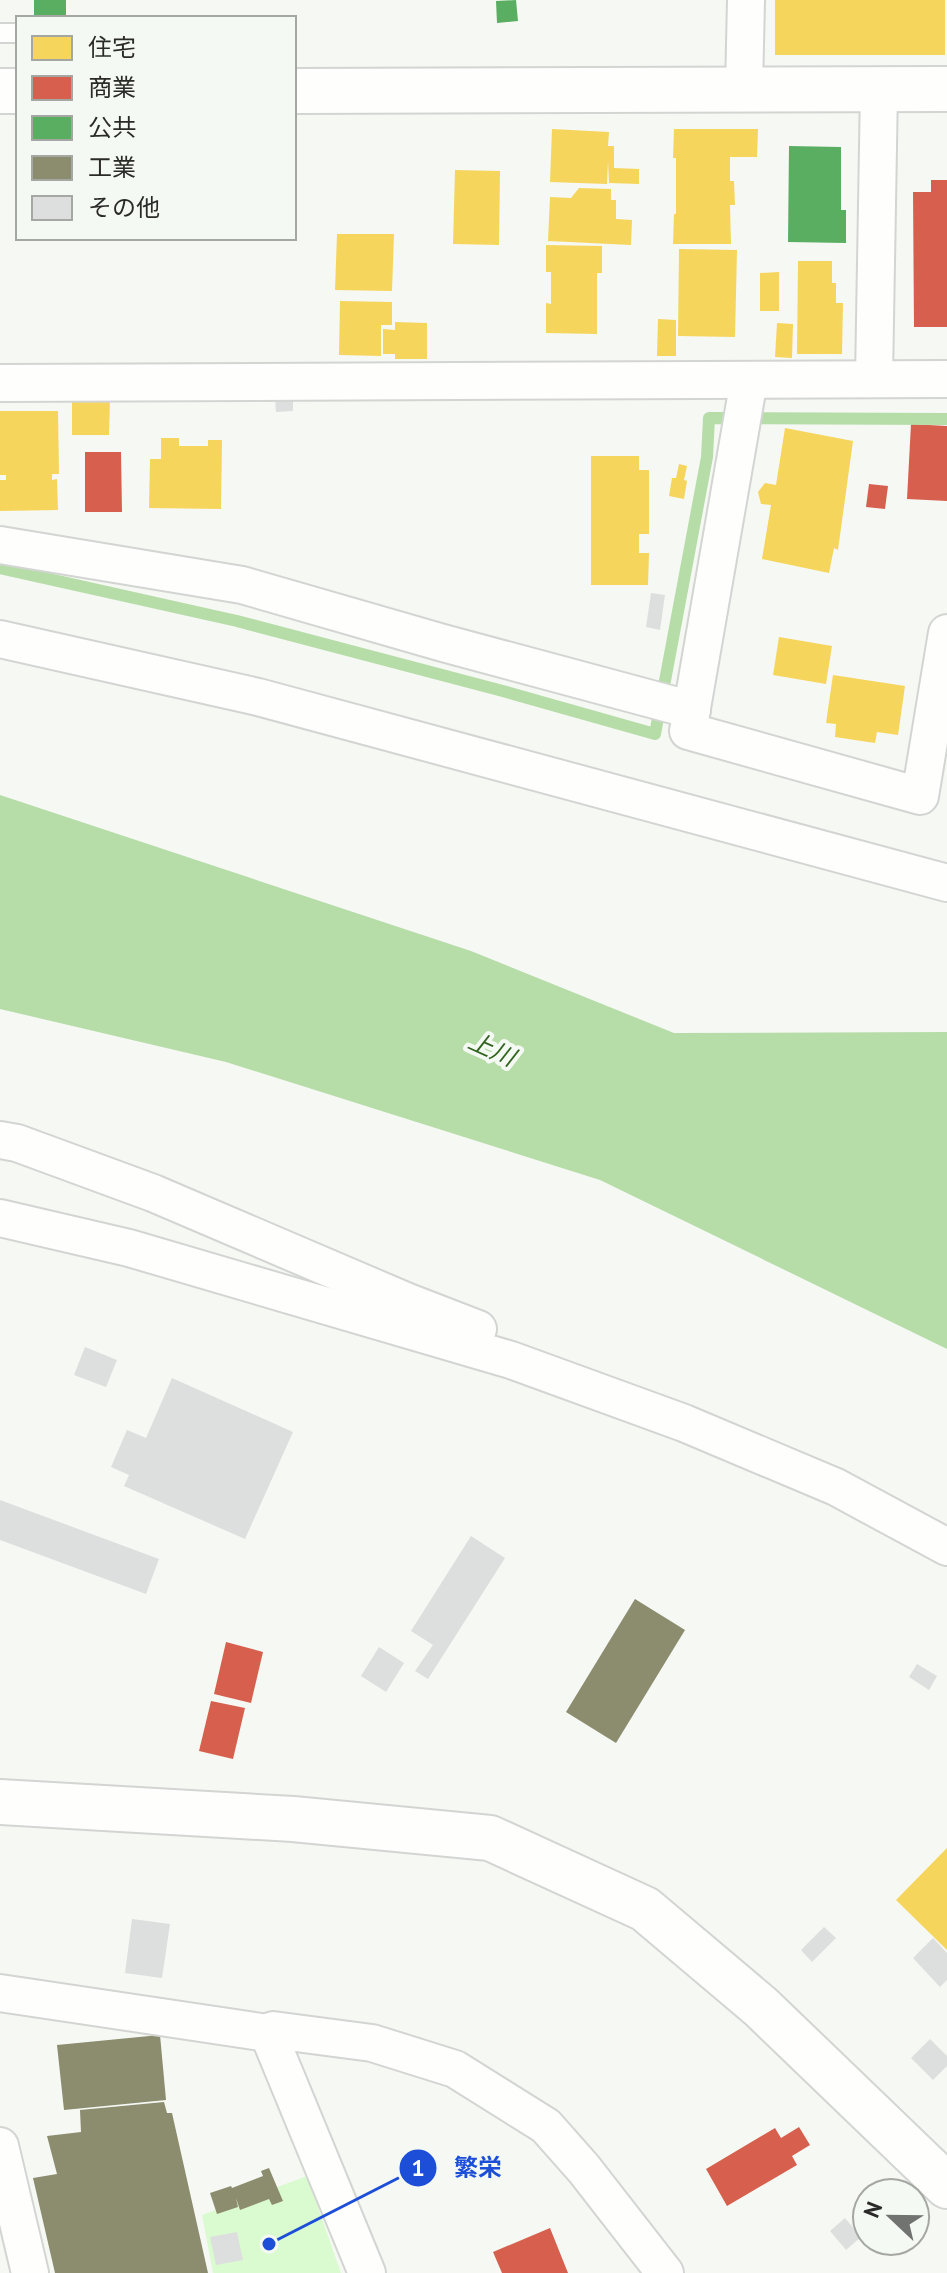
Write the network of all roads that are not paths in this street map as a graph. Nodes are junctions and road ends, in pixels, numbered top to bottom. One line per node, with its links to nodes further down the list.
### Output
1 (746, 0): 4 (street)
2 (879, 89): 3 (street); 4 (street); 6 (street)
3 (947, 89)
4 (744, 90): 5 (street)
5 (296, 91)
6 (874, 379): 7 (street); 8 (street)
7 (947, 379)
8 (749, 380): 9 (street); 13 (street)
9 (0, 383)
10 (0, 545): 13 (street)
11 (947, 633): 13 (street)
12 (0, 639): 14 (street)
13 (692, 710)
14 (947, 883)
15 (0, 1140): 17 (street)
16 (0, 1218): 17 (street)
17 (684, 1423): 18 (street)
18 (947, 1547)
19 (0, 1802): 23 (street)
20 (0, 1993): 21 (street)
21 (268, 2033): 25 (street); 26 (street)
22 (0, 2146): 24 (street)
23 (947, 2186)
24 (30, 2273)
25 (367, 2273)
26 (665, 2273)

